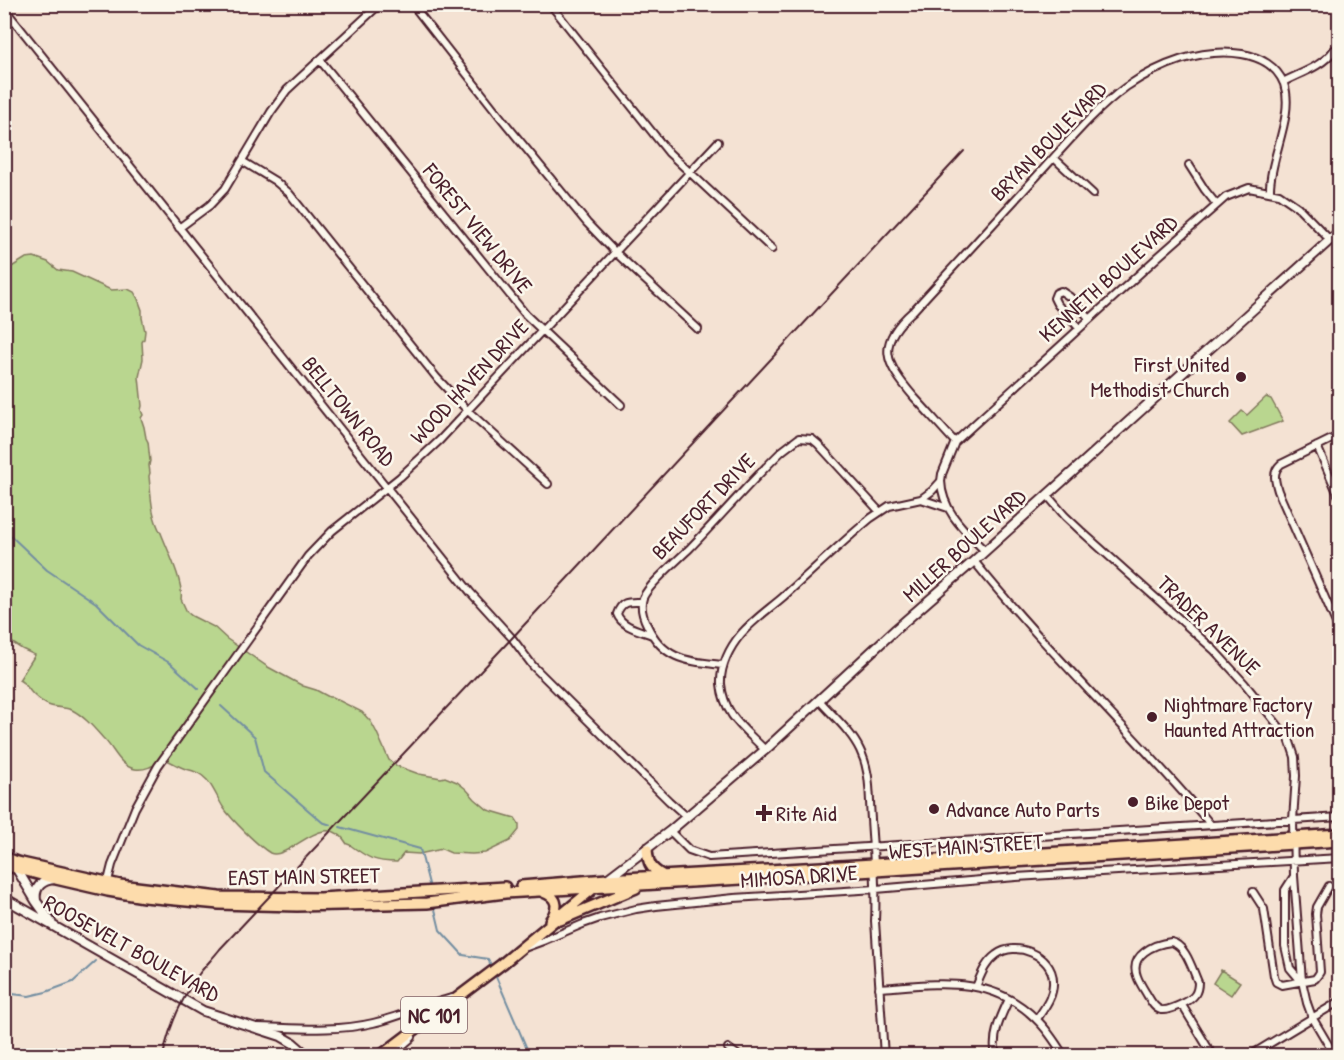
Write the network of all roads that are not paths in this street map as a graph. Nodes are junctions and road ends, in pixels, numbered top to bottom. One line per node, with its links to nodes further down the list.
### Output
1 (380, 4): 6 (street)
2 (412, 4): 21 (street)
3 (550, 4): 12 (street)
4 (4, 8): 16 (street, BELLTOWN ROAD)
5 (1334, 51): 7 (street)
6 (320, 60): 10 (street); 25 (street, FOREST VIEW DRIVE)
7 (1283, 82): 9 (street, BRYAN BOULEVARD); 13 (street)
8 (718, 142): 12 (street, WOOD HAVEN DRIVE)
9 (1054, 158): 14 (street); 29 (street, BRYAN BOULEVARD)
10 (242, 161): 16 (street); 27 (street)
11 (1189, 165): 15 (street)
12 (689, 172): 20 (street); 21 (street, WOOD HAVEN DRIVE)
13 (1270, 192): 15 (street, KENNETH BOULEVARD); 18 (street, KENNETH BOULEVARD)
14 (1093, 194)
15 (1217, 205): 22 (street, KENNETH BOULEVARD)
16 (179, 228): 33 (street, BELLTOWN ROAD)
17 (1340, 231): 18 (street, MILLER BOULEVARD)
18 (1330, 240): 19 (street); 34 (street, MILLER BOULEVARD)
19 (1340, 243)
20 (772, 249)
21 (615, 252): 24 (street); 25 (street, WOOD HAVEN DRIVE)
22 (1090, 319): 23 (street, KENNETH BOULEVARD); 23 (street)
23 (1079, 328): 29 (street, KENNETH BOULEVARD)
24 (698, 329)
25 (542, 330): 26 (street, FOREST VIEW DRIVE); 27 (street, WOOD HAVEN DRIVE)
26 (621, 405)
27 (467, 410): 32 (street); 33 (street, WOOD HAVEN DRIVE)
28 (1340, 435): 30 (street)
29 (955, 442): 31 (street, KENNETH BOULEVARD)
30 (1317, 446): 36 (street); 42 (street)
31 (941, 482): 35 (street); 37 (street)
32 (548, 484)
33 (387, 488): 47 (street, BELLTOWN ROAD); 66 (street, WOOD HAVEN DRIVE)
34 (1047, 495): 39 (street, MILLER BOULEVARD); 49 (street, TRADER AVENUE)
35 (921, 499): 37 (street); 38 (street)
36 (1340, 499)
37 (948, 508): 39 (street)
38 (880, 512): 41 (street, BEAUFORT DRIVE); 44 (street)
39 (986, 550): 40 (street, MILLER BOULEVARD)
40 (974, 561): 45 (street, MILLER BOULEVARD); 50 (street)
41 (642, 602): 43 (street); 43 (street)
42 (1340, 632)
43 (652, 635): 44 (street)
44 (723, 665): 46 (street)
45 (819, 700): 46 (street, MILLER BOULEVARD); 55 (street)
46 (765, 750): 47 (street, MILLER BOULEVARD)
47 (687, 817): 51 (street, MILLER BOULEVARD)
48 (1340, 817): 49 (street)
49 (1293, 820): 50 (street); 53 (street, TRADER AVENUE)
50 (1210, 825): 55 (street)
51 (670, 831): 55 (street); 56 (street, MILLER BOULEVARD)
52 (1340, 834): 53 (main road, WEST MAIN STREET)
53 (1293, 840): 54 (main road, WEST MAIN STREET); 59 (street, TRADER AVENUE); 60 (main road, WEST MAIN STREET)
54 (1340, 841)
55 (873, 845): 60 (street)
56 (647, 849): 62 (main road); 65 (street, MILLER BOULEVARD)
57 (1340, 858): 59 (street, MIMOSA DRIVE)
58 (7, 861): 61 (main road, EAST MAIN STREET); 66 (main road, EAST MAIN STREET)
59 (1294, 861): 63 (street, TRADER AVENUE); 70 (street, MIMOSA DRIVE)
60 (874, 868): 62 (main road, WEST MAIN STREET); 67 (main road, WEST MAIN STREET); 70 (street)
61 (17, 869): 64 (main road, EAST MAIN STREET); 75 (street)
62 (662, 875): 65 (main road, WEST MAIN STREET)
63 (1294, 876): 79 (street); 79 (street)
64 (56, 879): 66 (main road, EAST MAIN STREET); 75 (street)
65 (607, 879): 69 (main road, NC 101); 73 (main road, EAST MAIN STREET)
66 (106, 886): 73 (main road, EAST MAIN STREET)
67 (641, 886): 69 (main road, WEST MAIN STREET); 77 (main road)
68 (1329, 886): 79 (street)
69 (594, 887): 71 (main road, EAST MAIN STREET); 77 (main road, NC 101)
70 (876, 889): 78 (street, MIMOSA DRIVE); 81 (street)
71 (540, 891): 73 (main road, EAST MAIN STREET); 77 (main road)
72 (1253, 892): 79 (street)
73 (431, 897)
74 (4, 898): 76 (street, ROOSEVELT BOULEVARD)
75 (36, 901): 76 (street)
76 (53, 926): 89 (street, ROOSEVELT BOULEVARD)
77 (547, 926): 78 (main road, NC 101)
78 (520, 949): 82 (main road, NC 101)
79 (1302, 981): 86 (street)
80 (976, 987): 81 (street); 83 (street); 87 (street)
81 (879, 988): 95 (street)
82 (458, 997): 88 (main road, NC 101); 89 (street)
83 (1009, 999): 87 (street); 96 (street)
84 (1340, 1001): 86 (street)
85 (1182, 1005): 85 (street); 98 (street)
86 (1312, 1017): 99 (street); 100 (street)
87 (1037, 1019): 97 (street)
88 (420, 1024): 92 (main road, NC 101); 93 (street)
89 (251, 1027): 91 (street, ROOSEVELT BOULEVARD)
90 (728, 1048): 94 (street)
91 (308, 1056)
92 (380, 1056)
93 (389, 1056)
94 (740, 1056)
95 (884, 1056)
96 (996, 1056)
97 (1064, 1056)
98 (1213, 1056)
99 (1249, 1056)
100 (1335, 1056)

